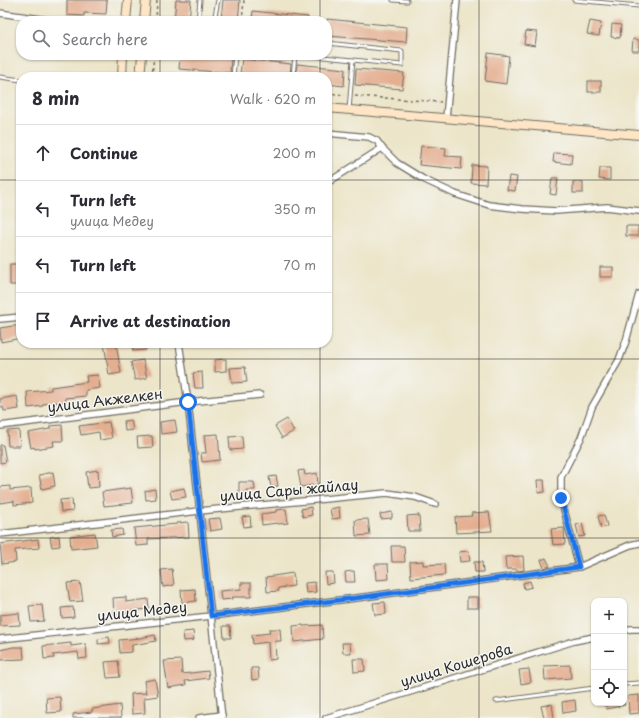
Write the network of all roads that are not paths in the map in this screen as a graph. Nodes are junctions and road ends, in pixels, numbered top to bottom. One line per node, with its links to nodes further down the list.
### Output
1 (128, 0): 12 (street)
2 (146, 0): 13 (street)
3 (200, 0): 14 (lane)
4 (218, 0): 15 (lane)
5 (393, 0): 8 (lane)
6 (457, 0): 31 (street)
7 (574, 0): 9 (lane)
8 (407, 1)
9 (639, 6)
10 (0, 13): 11 (street)
11 (20, 16)
12 (126, 16)
13 (144, 16)
14 (198, 16)
15 (215, 16)
16 (332, 43): 22 (lane)
17 (332, 58): 22 (lane)
18 (123, 60): 23 (street)
19 (142, 60): 24 (street)
20 (235, 60): 25 (lane)
21 (295, 60): 26 (lane)
22 (353, 60): 30 (lane)
23 (122, 72)
24 (140, 72)
25 (233, 72)
26 (294, 72)
27 (0, 77): 28 (lane)
28 (16, 79)
29 (332, 108): 30 (street)
30 (349, 110): 31 (street)
31 (446, 118): 33 (street)
32 (332, 133): 34 (street)
33 (639, 135)
34 (382, 148): 35 (street); 36 (street)
35 (332, 180)
36 (639, 211)
37 (639, 294): 48 (street)
38 (16, 317): 39 (street)
39 (0, 319)
40 (180, 348): 42 (street)
41 (260, 395): 42 (street, улица Акжелкен)
42 (188, 402): 43 (street, улица Акжелкен); 45 (street)
43 (0, 426)
44 (435, 504): 45 (street, улица Сары жайлау)
45 (199, 511): 46 (street, улица Сары жайлау); 49 (street)
46 (0, 534)
47 (639, 544): 48 (street, улица Медеу)
48 (579, 567): 49 (street, улица Медеу)
49 (211, 616): 53 (street, улица Медеу); 58 (street)
50 (639, 629): 51 (street)
51 (627, 630)
52 (591, 638): 60 (street, улица Кошерова)
53 (0, 639)
54 (639, 682): 55 (lane)
55 (627, 684)
56 (591, 688): 57 (lane)
57 (496, 701)
58 (222, 717): 59 (street)
59 (199, 718)
60 (326, 718)

